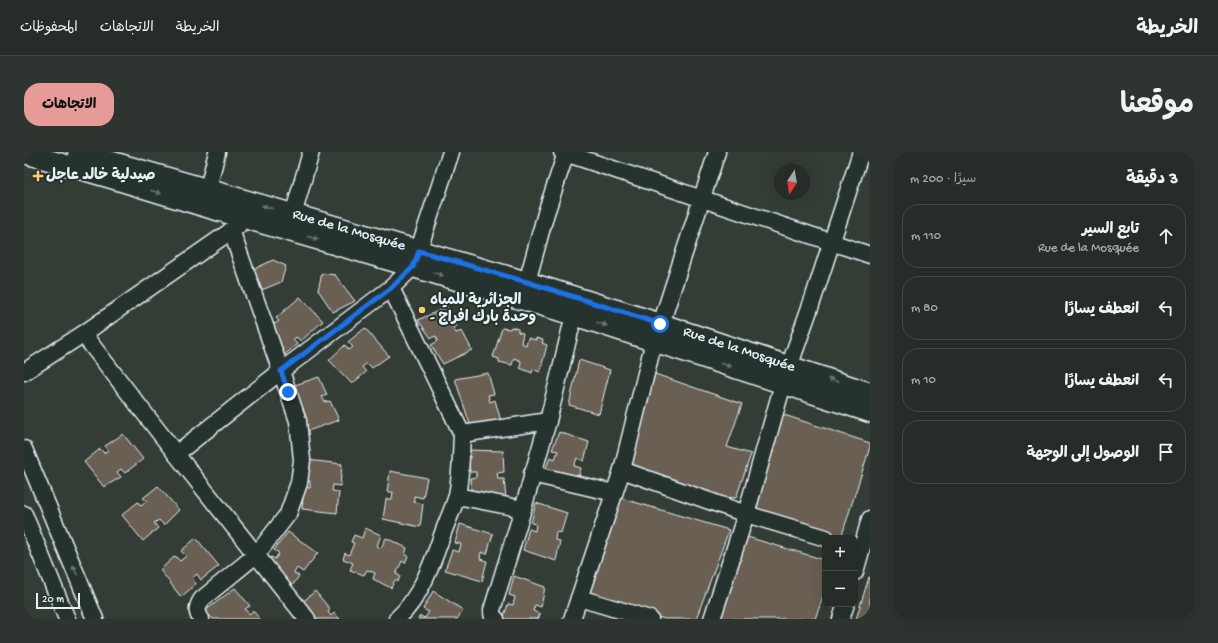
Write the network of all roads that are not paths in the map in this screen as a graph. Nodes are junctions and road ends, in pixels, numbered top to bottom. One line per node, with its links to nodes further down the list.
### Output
1 (217, 152): 9 (street)
2 (451, 152): 16 (street)
3 (717, 152): 10 (street)
4 (861, 152): 14 (street)
5 (85, 153): 9 (main road, Rue de la Mosquée)
6 (306, 153): 11 (street)
7 (564, 153): 10 (street); 17 (street)
8 (24, 154): 9 (main road, one-way to 9)
9 (205, 198): 11 (main road, Rue de la Mosquée, one-way to 9); 12 (main road)
10 (701, 198): 14 (street); 20 (street)
11 (293, 215): 16 (main road, Rue de la Mosquée)
12 (248, 220): 13 (street); 16 (main road, one-way to 16)
13 (231, 230): 21 (street); 23 (street)
14 (832, 242): 15 (street); 22 (street)
15 (870, 255)
16 (416, 259): 17 (main road, Rue de la Mosquée); 18 (street); 19 (main road, one-way to 19)
17 (527, 282): 20 (main road, Rue de la Mosquée)
18 (391, 288): 23 (street); 29 (street)
19 (574, 315): 20 (main road, one-way to 20); 28 (street)
20 (657, 332): 22 (main road, Rue de la Mosquée); 25 (main road, one-way to 25); 32 (street)
21 (83, 334): 24 (street); 31 (street)
22 (790, 366): 25 (street); 26 (main road, Rue de la Mosquée, one-way to 22)
23 (281, 371): 31 (street); 42 (street)
24 (24, 372)
25 (783, 384): 27 (main road); 38 (street)
26 (870, 393)
27 (870, 412)
28 (548, 421): 29 (street); 33 (street)
29 (462, 434): 35 (street)
30 (24, 449): 47 (street, one-way to 30)
31 (176, 454): 42 (street)
32 (622, 470): 34 (street); 38 (street)
33 (532, 474): 34 (street); 36 (street)
34 (614, 493): 44 (street)
35 (457, 496): 36 (street); 50 (street)
36 (523, 509): 51 (street)
37 (24, 514): 46 (street)
38 (746, 514): 40 (street); 54 (street)
39 (870, 519): 41 (street)
40 (822, 537)
41 (862, 549): 43 (street)
42 (256, 554): 48 (street); 49 (street)
43 (855, 571)
44 (579, 598): 52 (street); 53 (street)
45 (845, 607): 55 (street)
46 (67, 619)
47 (95, 619)
48 (201, 619)
49 (307, 619)
50 (397, 619)
51 (496, 619)
52 (572, 619)
53 (650, 619)
54 (712, 619)
55 (841, 619)

